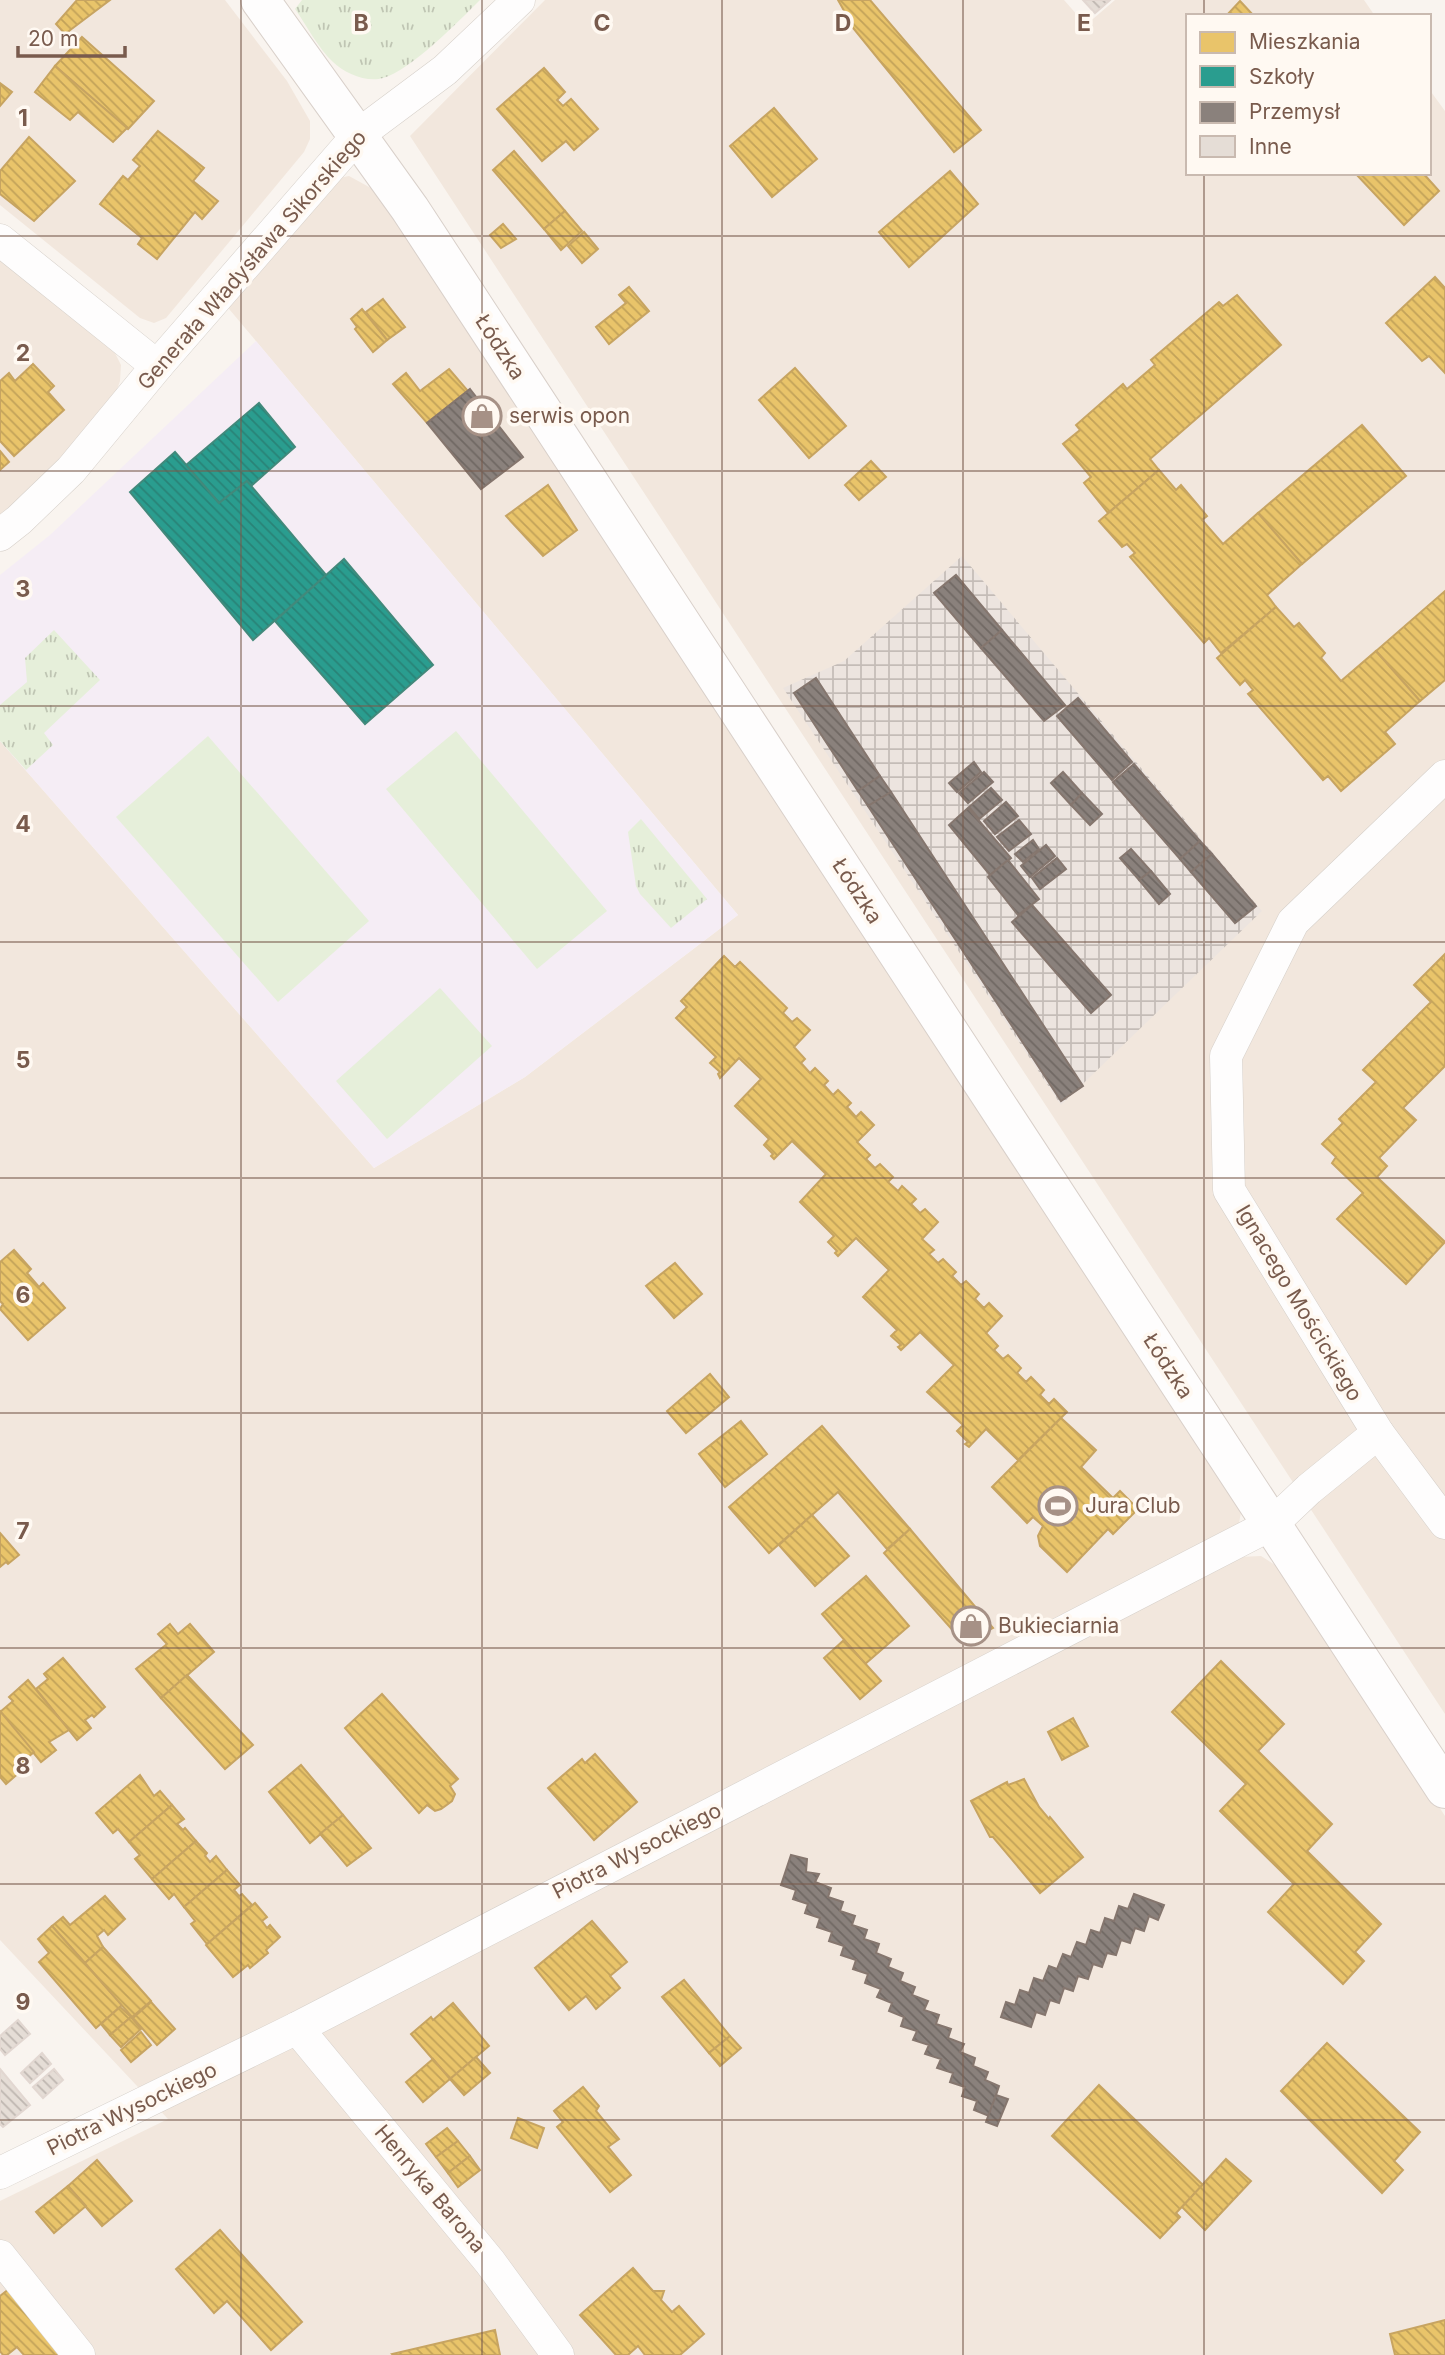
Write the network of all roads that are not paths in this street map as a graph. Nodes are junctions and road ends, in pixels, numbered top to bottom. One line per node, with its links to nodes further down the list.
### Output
1 (519, 0): 3 (street, Generała Władysława Sikorskiego)
2 (272, 5): 3 (street, Łódzka)
3 (358, 135): 5 (street, Generała Władysława Sikorskiego); 10 (street, Łódzka)
4 (0, 240): 5 (street)
5 (157, 366): 6 (street, Generała Władysława Sikorskiego)
6 (0, 535)
7 (1445, 776): 8 (street, Ignacego Mościckiego)
8 (1378, 1433): 9 (street, Ignacego Mościckiego); 10 (street)
9 (1445, 1523)
10 (1272, 1524): 11 (street, Łódzka); 12 (street, Piotra Wysockiego)
11 (1445, 1789)
12 (297, 2028): 13 (street, Piotra Wysockiego); 16 (street, Henryka Barona)
13 (0, 2173)
14 (0, 2256): 15 (street)
15 (79, 2355)
16 (558, 2355)

